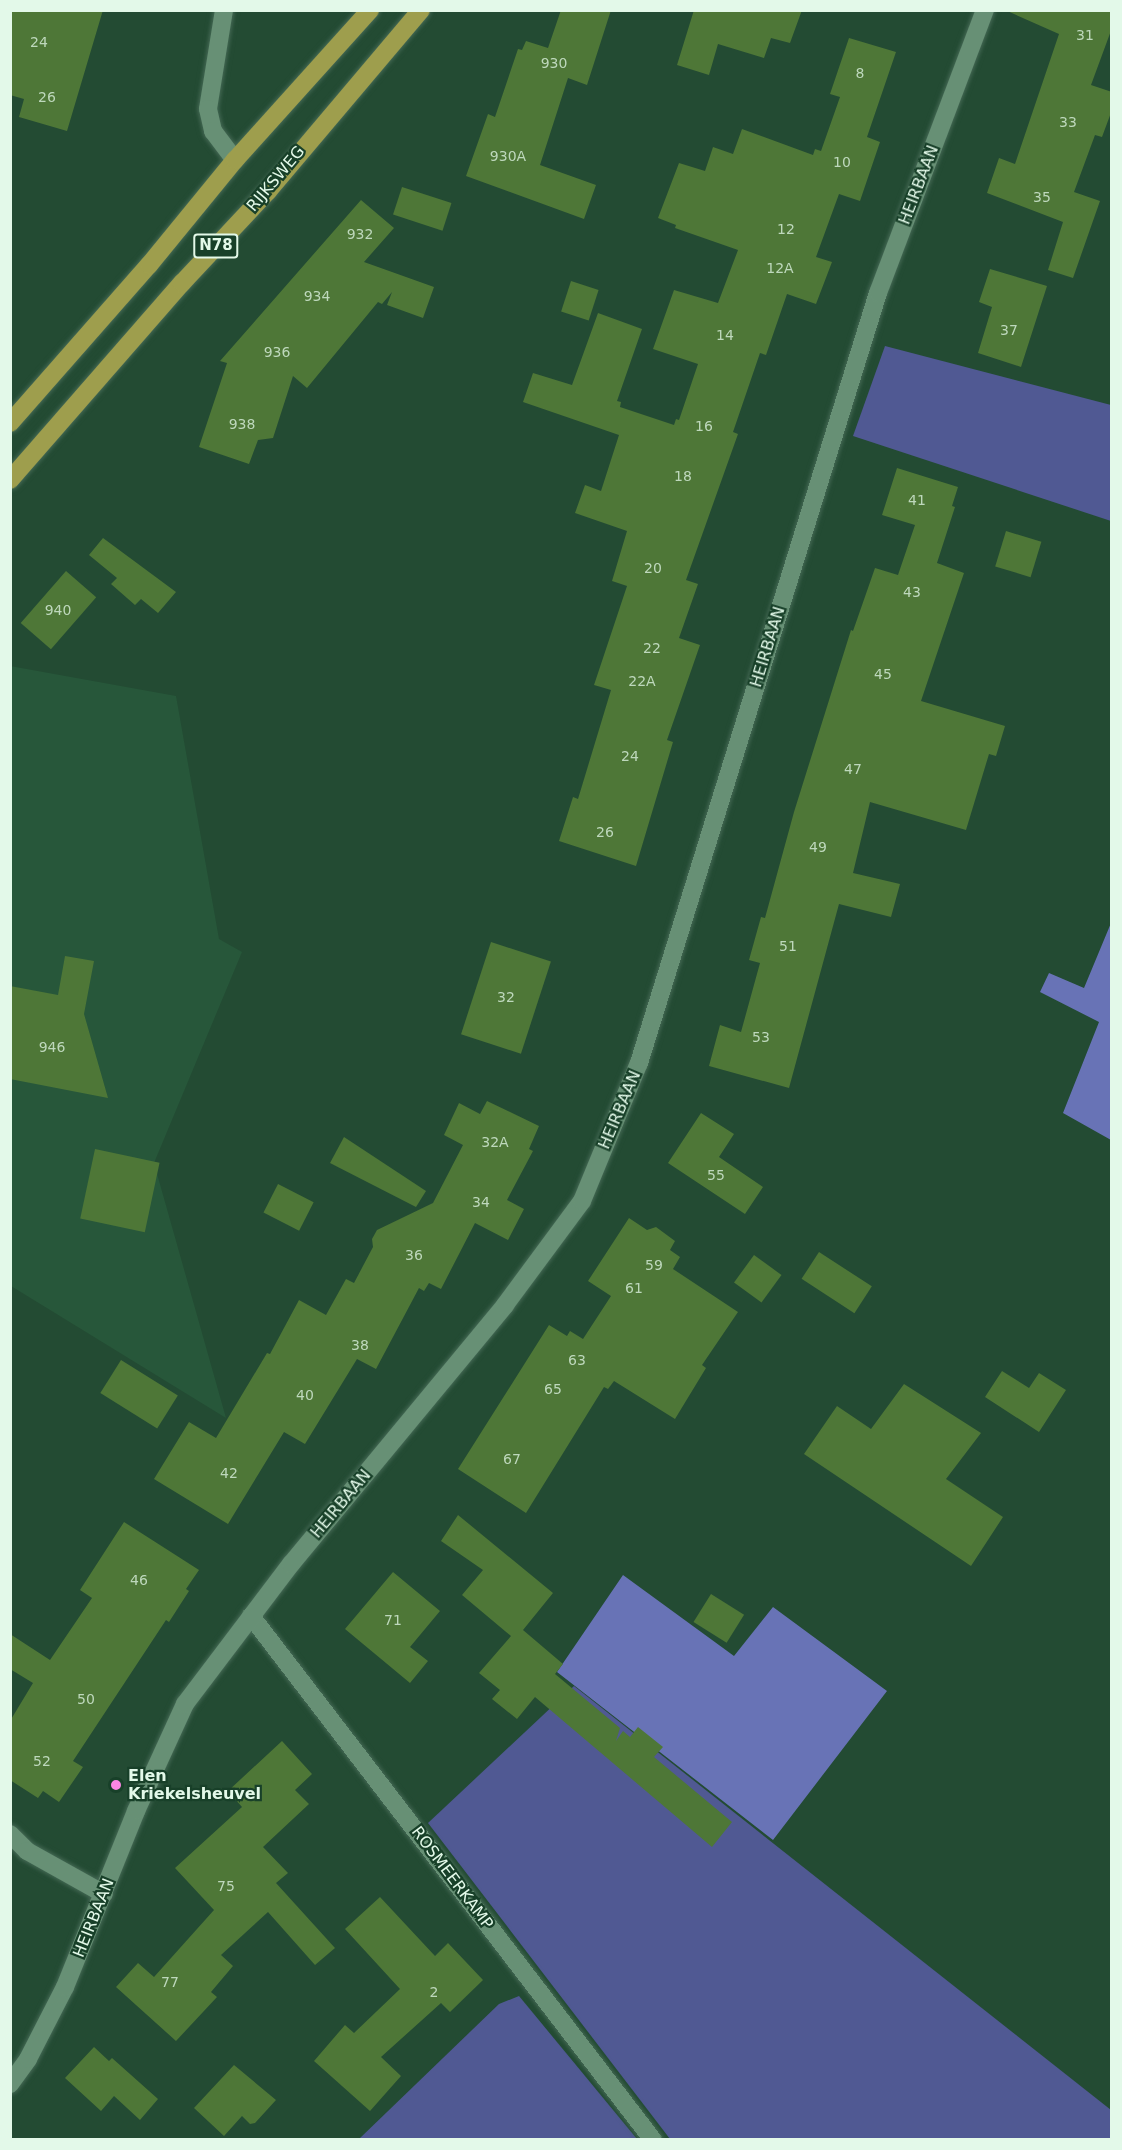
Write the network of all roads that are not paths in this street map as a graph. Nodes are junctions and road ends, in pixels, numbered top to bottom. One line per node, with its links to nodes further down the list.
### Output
1 (224, 10): 5 (street)
2 (369, 10): 5 (main road, N78)
3 (421, 10): 7 (main road, RIJKSWEG / N78)
4 (985, 10): 8 (street, HEIRBAAN)
5 (235, 160): 6 (main road, N78)
6 (10, 423)
7 (10, 480)
8 (251, 1616): 10 (street, HEIRBAAN); 12 (street, ROSMEERKAMP)
9 (10, 1834): 10 (street)
10 (104, 1894): 11 (street, HEIRBAAN)
11 (10, 2084)
12 (653, 2139)

